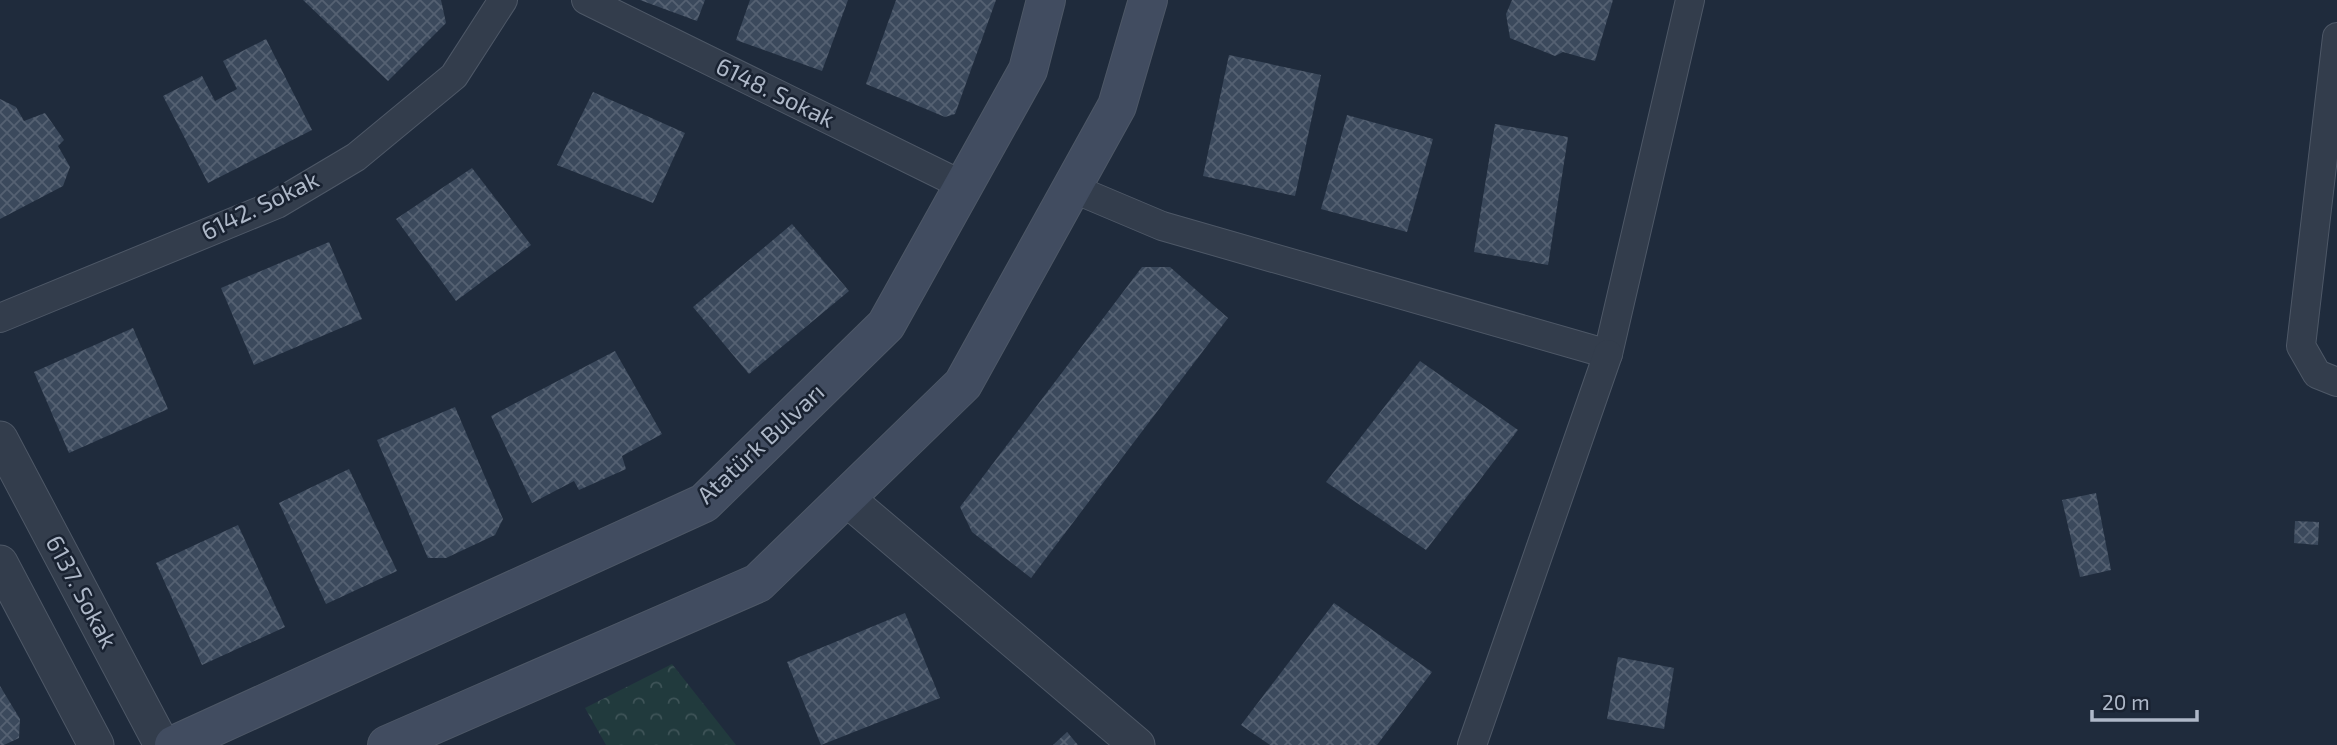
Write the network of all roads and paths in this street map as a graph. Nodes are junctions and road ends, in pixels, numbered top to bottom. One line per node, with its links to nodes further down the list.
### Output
1 (503, 0): 9 (street, 6142. Sokak)
2 (586, 0): 7 (street, 6148. Sokak)
3 (1046, 0): 7 (main road, Atatürk Bulvarı)
4 (1148, 0): 8 (main road)
5 (1690, 0): 10 (street)
6 (2337, 37): 11 (street)
7 (964, 186): 17 (main road, Atatürk Bulvarı)
8 (1072, 188): 10 (street); 13 (main road)
9 (0, 318)
10 (1608, 354): 20 (street)
11 (2337, 382)
12 (0, 439): 16 (street, 6137. Sokak)
13 (846, 498): 18 (main road); 19 (street)
14 (0, 563): 15 (street)
15 (96, 745)
16 (162, 745)
17 (174, 745)
18 (387, 745)
19 (1137, 745)
20 (1472, 745)

